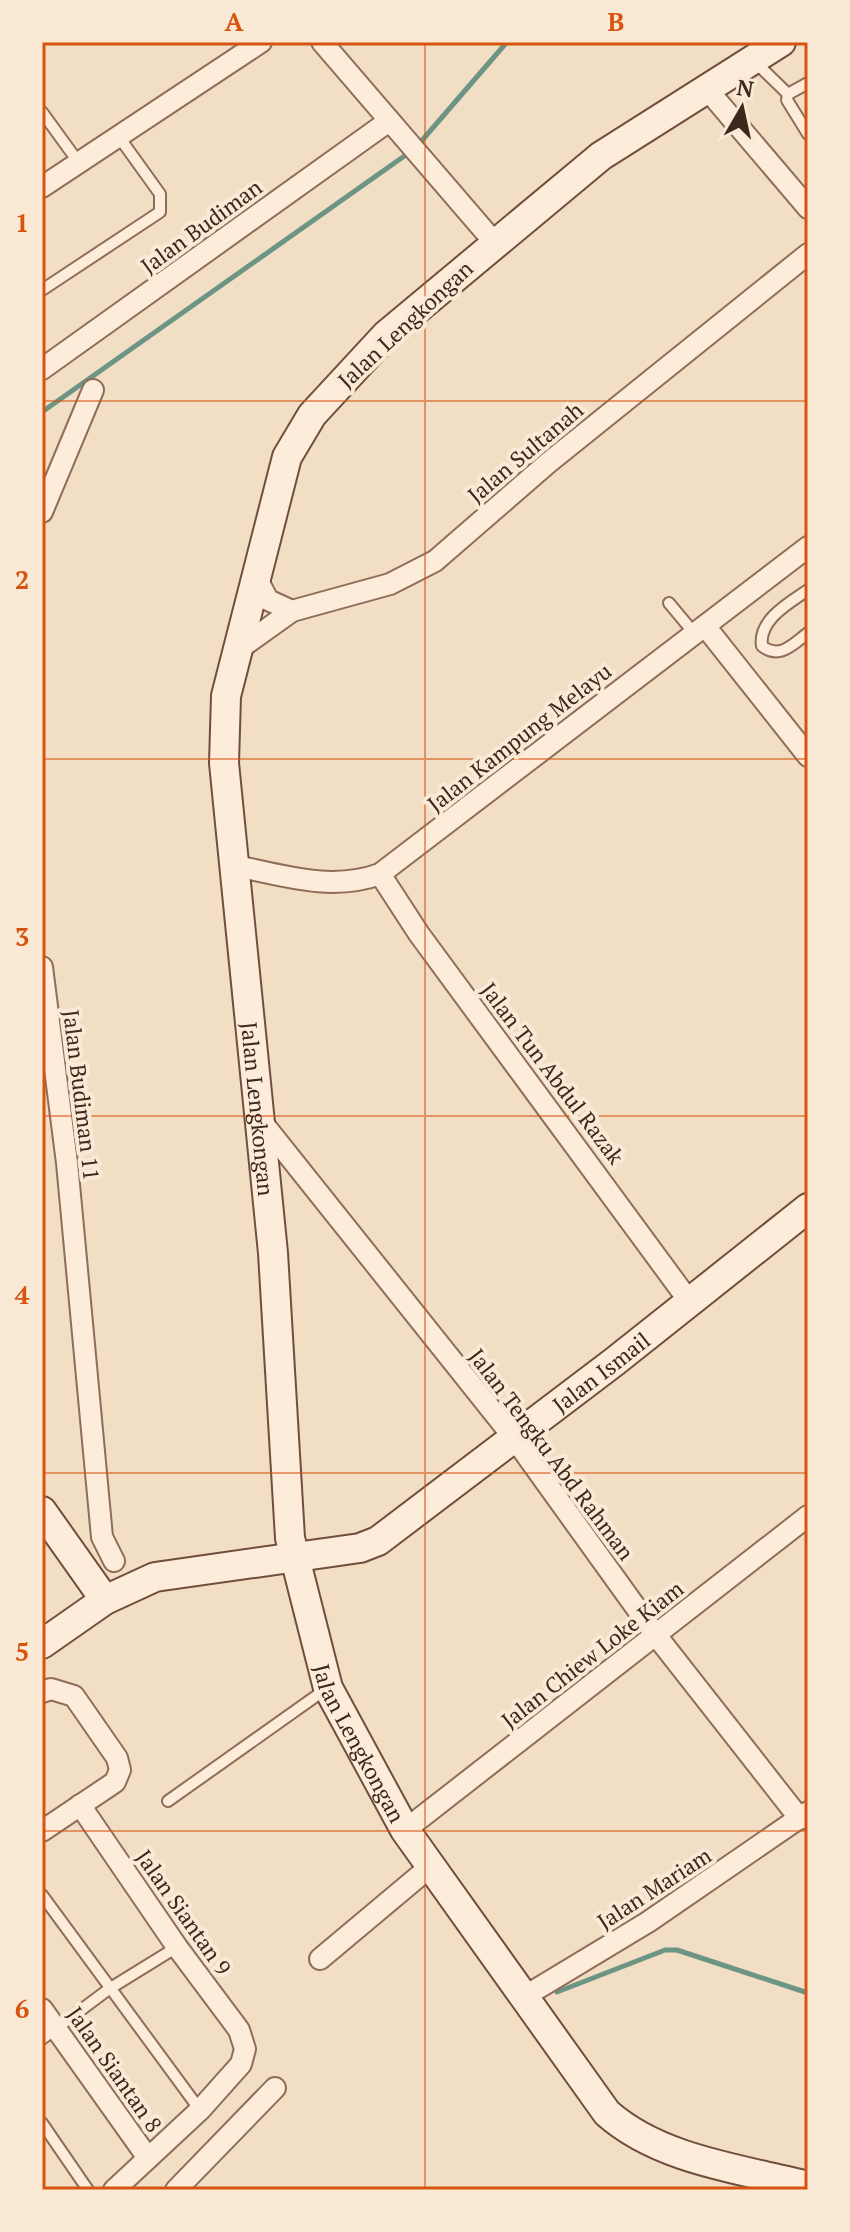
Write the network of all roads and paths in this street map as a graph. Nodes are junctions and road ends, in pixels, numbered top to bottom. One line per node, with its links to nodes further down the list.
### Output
1 (261, 42): 11 (street)
2 (322, 42): 9 (street)
3 (781, 42): 4 (street, Jalan Lengkongan)
4 (752, 59): 6 (street, Jalan Lengkongan); 7 (lane)
5 (808, 83): 7 (lane)
6 (706, 88): 14 (street); 15 (street, Jalan Lengkongan)
7 (788, 94): 10 (lane)
8 (42, 112): 12 (lane)
9 (389, 121): 15 (street); 18 (street, Jalan Budiman)
10 (808, 134)
11 (119, 137): 12 (street); 17 (lane)
12 (79, 163): 13 (street)
13 (42, 187)
14 (808, 208)
15 (494, 242): 22 (street, Jalan Lengkongan)
16 (808, 254): 25 (street, Jalan Sultanah)
17 (42, 290)
18 (42, 369)
19 (93, 390): 20 (street)
20 (42, 512)
21 (808, 547): 26 (street, Jalan Kampung Melayu)
22 (256, 577): 25 (street); 28 (street, Jalan Lengkongan)
23 (808, 590): 27 (lane)
24 (669, 603): 26 (lane)
25 (292, 611): 28 (street)
26 (699, 629): 29 (street); 31 (street, Jalan Kampung Melayu)
27 (808, 633)
28 (239, 649): 30 (street, Jalan Lengkongan)
29 (808, 756)
30 (232, 865): 31 (street, Jalan Kampung Melayu); 34 (street, Jalan Lengkongan)
31 (380, 874): 37 (street, Jalan Tun Abdul Razak)
32 (42, 967): 33 (street, Jalan Budiman 11)
33 (46, 1027): 35 (street, Jalan Budiman 11)
34 (261, 1121): 38 (street, Jalan Tengku Abd Rahman); 41 (street, Jalan Lengkongan)
35 (51, 1122): 42 (street, Jalan Budiman 11)
36 (808, 1208): 37 (street, Jalan Ismail)
37 (689, 1301): 38 (street, Jalan Ismail)
38 (514, 1438): 41 (street, Jalan Ismail); 45 (street, Jalan Tengku Abd Rahman)
39 (42, 1511): 43 (street)
40 (808, 1516): 45 (street, Jalan Chiew Loke Kiam)
41 (292, 1547): 43 (street, Jalan Ismail); 47 (street, Jalan Lengkongan)
42 (114, 1561)
43 (101, 1595): 44 (street, Jalan Ismail); 46 (street, Jalan Ismail)
44 (42, 1628)
45 (655, 1634): 51 (street, Jalan Tengku Abd Rahman); 52 (street, Jalan Chiew Loke Kiam)
46 (42, 1644)
47 (328, 1688): 49 (lane); 52 (street, Jalan Lengkongan)
48 (42, 1692): 50 (street)
49 (168, 1801)
50 (80, 1805): 53 (street); 56 (street, Jalan Siantan 9)
51 (804, 1816): 59 (street, Jalan Mariam)
52 (405, 1830): 54 (street, Jalan Lengkongan)
53 (42, 1831)
54 (431, 1866): 57 (street); 59 (street, Jalan Lengkongan)
55 (42, 1895): 58 (lane)
56 (177, 1947): 58 (lane); 63 (street, Jalan Siantan 9)
57 (320, 1959)
58 (109, 1989): 61 (lane); 63 (lane)
59 (522, 1998): 66 (street, Jalan Lengkongan)
60 (42, 2009): 61 (street, Jalan Siantan 8)
61 (49, 2034): 65 (street, Jalan Siantan 8)
62 (275, 2088): 70 (street)
63 (200, 2110): 65 (street)
64 (42, 2123): 68 (lane)
65 (148, 2158): 69 (street)
66 (760, 2182): 67 (street, Jalan Lengkongan)
67 (808, 2186)
68 (88, 2190)
69 (114, 2190)
70 (176, 2190)

